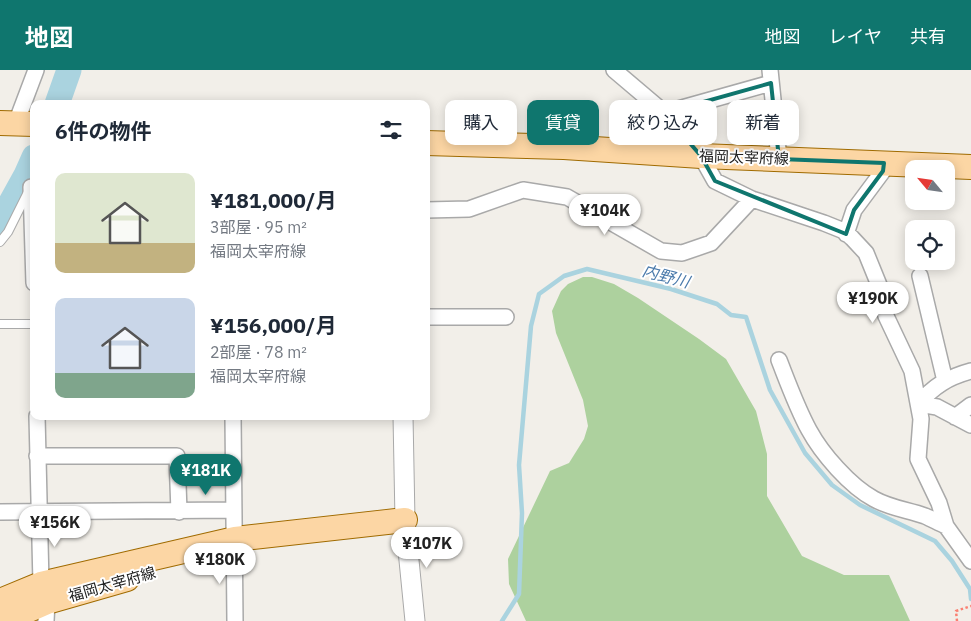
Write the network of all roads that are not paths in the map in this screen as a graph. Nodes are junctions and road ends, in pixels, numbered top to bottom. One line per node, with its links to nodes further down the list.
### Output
1 (36, 70): 6 (street)
2 (614, 70): 4 (street)
3 (770, 77): 5 (street); 10 (street)
4 (649, 100)
5 (702, 100)
6 (18, 123)
7 (430, 144): 9 (main road, 福岡太宰府線)
8 (692, 145): 9 (street)
9 (701, 156): 10 (main road, 福岡太宰府線); 14 (street)
10 (779, 158): 11 (main road, 福岡太宰府線)
11 (884, 163): 12 (main road, 福岡太宰府線); 16 (street)
12 (971, 167)
13 (30, 189): 17 (lane)
14 (752, 199): 15 (street); 16 (street)
15 (430, 210)
16 (846, 234): 26 (street)
17 (0, 242)
18 (920, 276): 25 (street)
19 (430, 317): 20 (street)
20 (506, 317)
21 (0, 324): 22 (lane)
22 (30, 324)
23 (779, 360): 39 (street)
24 (971, 370): 25 (street)
25 (944, 381): 26 (street)
26 (919, 404): 28 (street); 39 (street)
27 (971, 405): 28 (street)
28 (955, 416): 32 (street)
29 (37, 420): 33 (street)
30 (233, 420): 34 (street)
31 (403, 420): 38 (street)
32 (971, 425)
33 (37, 456): 36 (street); 37 (street)
34 (233, 510): 37 (street); 40 (street)
35 (0, 512): 36 (street)
36 (39, 512): 37 (street); 43 (street)
37 (179, 512)
38 (405, 520): 40 (main road, 福岡太宰府線); 46 (street)
39 (946, 526): 41 (street)
40 (235, 544): 43 (main road, 福岡太宰府線); 45 (street)
41 (971, 561)
42 (0, 601): 43 (main road, 福岡太宰府線)
43 (45, 602): 44 (main road, 福岡太宰府線)
44 (4, 621)
45 (235, 621)
46 (415, 621)

